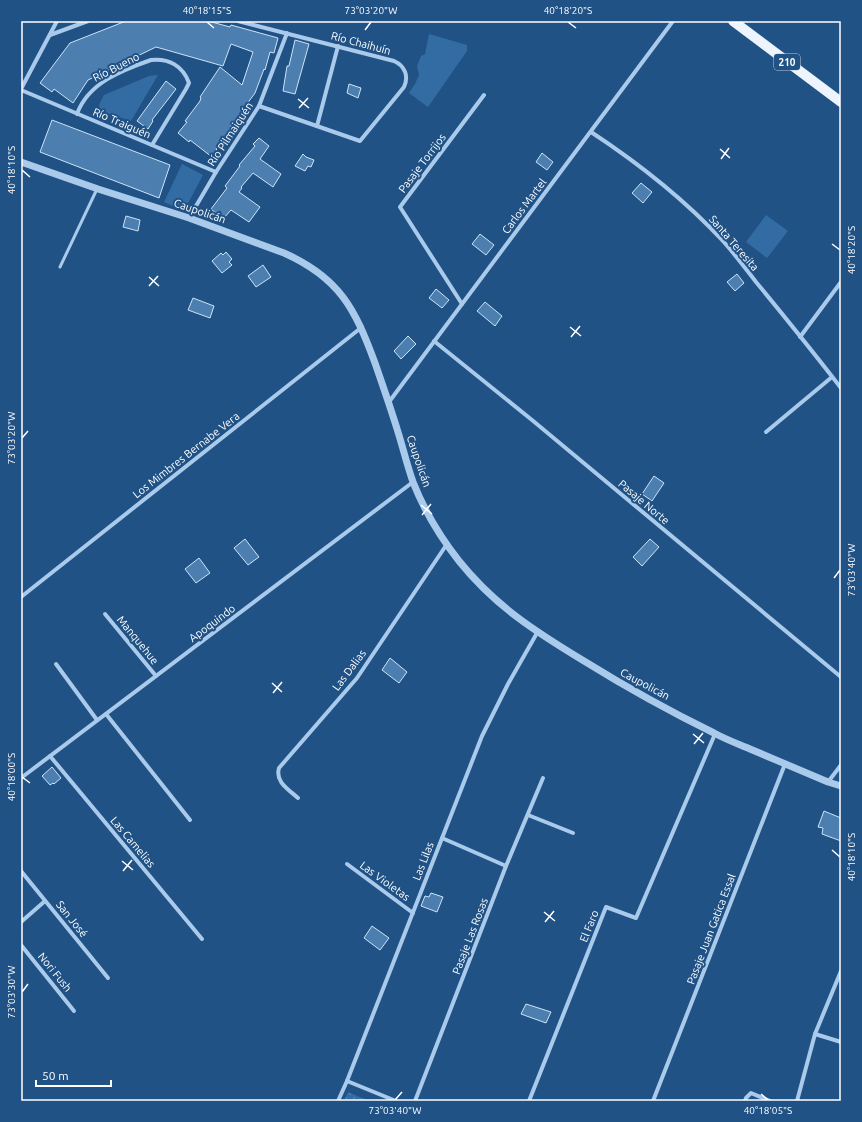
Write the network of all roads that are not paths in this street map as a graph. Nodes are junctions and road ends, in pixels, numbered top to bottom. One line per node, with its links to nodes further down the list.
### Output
1 (56, 21): 7 (street)
2 (88, 21): 7 (street)
3 (238, 21): 6 (street, Río Chaihuín)
4 (673, 21): 15 (street, Carlos Martel)
5 (733, 21): 11 (main road, 210)
6 (287, 33): 8 (street, Río Chaihuín); 12 (street, Río Pilmaiquén)
7 (49, 35): 9 (street)
8 (338, 46): 14 (street); 14 (street, Río Chaihuín)
9 (21, 90): 13 (street, Río Traiguén)
10 (484, 95): 23 (street, Pasaje Torrijos)
11 (841, 102)
12 (260, 106): 14 (street, Río Chaihuín); 18 (street, Río Pilmaiquén)
13 (76, 114): 16 (street, Río Traiguén); 16 (street, Río Bueno)
14 (317, 126)
15 (591, 132): 23 (street, Carlos Martel); 25 (street, Santa Teresita)
16 (152, 145): 18 (street, Río Traiguén)
17 (21, 162): 19 (street, Caupolicán)
18 (216, 172): 20 (street, Río Pilmaiquén)
19 (98, 189): 20 (street, Caupolicán); 21 (lane)
20 (189, 218): 24 (street, Caupolicán)
21 (60, 267)
22 (841, 282): 25 (street)
23 (462, 304): 26 (street, Carlos Martel)
24 (362, 327): 29 (street, Caupolicán); 33 (street, Los Mimbres Bernabe Vera)
25 (800, 337): 27 (street, Santa Teresita)
26 (434, 341): 29 (street, Carlos Martel); 38 (street, Pasaje Norte)
27 (832, 377): 28 (street, Santa Teresita); 30 (street)
28 (841, 388)
29 (389, 402): 31 (street, Caupolicán)
30 (766, 432)
31 (413, 482): 32 (street, Caupolicán); 37 (street, Apoquindo)
32 (447, 544): 35 (street, Caupolicán); 49 (street, Las Dalias)
33 (21, 598)
34 (105, 614): 37 (street, Manquehue)
35 (537, 633): 41 (street, Caupolicán); 53 (street, Las Lilas)
36 (56, 664): 40 (street)
37 (156, 676): 39 (street, Apoquindo)
38 (841, 677)
39 (106, 714): 40 (street, Apoquindo); 51 (street)
40 (97, 720): 42 (street, Apoquindo)
41 (715, 734): 43 (street, Caupolicán); 71 (street, El Faro)
42 (50, 756): 45 (street, Apoquindo); 60 (street, Las Camelias)
43 (785, 764): 47 (street, Caupolicán); 72 (street, Pasaje Juan Gatica Essal)
44 (841, 765): 47 (street)
45 (21, 778)
46 (543, 778): 50 (street, Pasaje Las Rosas)
47 (828, 782): 48 (street, Caupolicán)
48 (841, 786)
49 (298, 798)
50 (528, 815): 52 (street); 55 (street, Pasaje Las Rosas)
51 (190, 820)
52 (573, 833)
53 (442, 838): 55 (street); 58 (street, Las Lilas)
54 (347, 864): 58 (street, Las Violetas)
55 (506, 866): 70 (street, Pasaje Las Rosas)
56 (21, 871): 57 (street, San José)
57 (45, 901): 59 (street); 63 (street, San José)
58 (413, 913): 67 (street, Las Lilas)
59 (21, 922)
60 (202, 939)
61 (21, 944): 64 (street, Nori Fush)
62 (841, 971): 65 (street)
63 (108, 978)
64 (74, 1011)
65 (815, 1034): 66 (street); 75 (street)
66 (841, 1042)
67 (347, 1081): 68 (street, Las Lilas); 69 (street)
68 (338, 1101)
69 (396, 1101)
70 (415, 1101)
71 (529, 1101)
72 (653, 1101)
73 (745, 1101): 74 (street)
74 (770, 1101)
75 (797, 1101)

